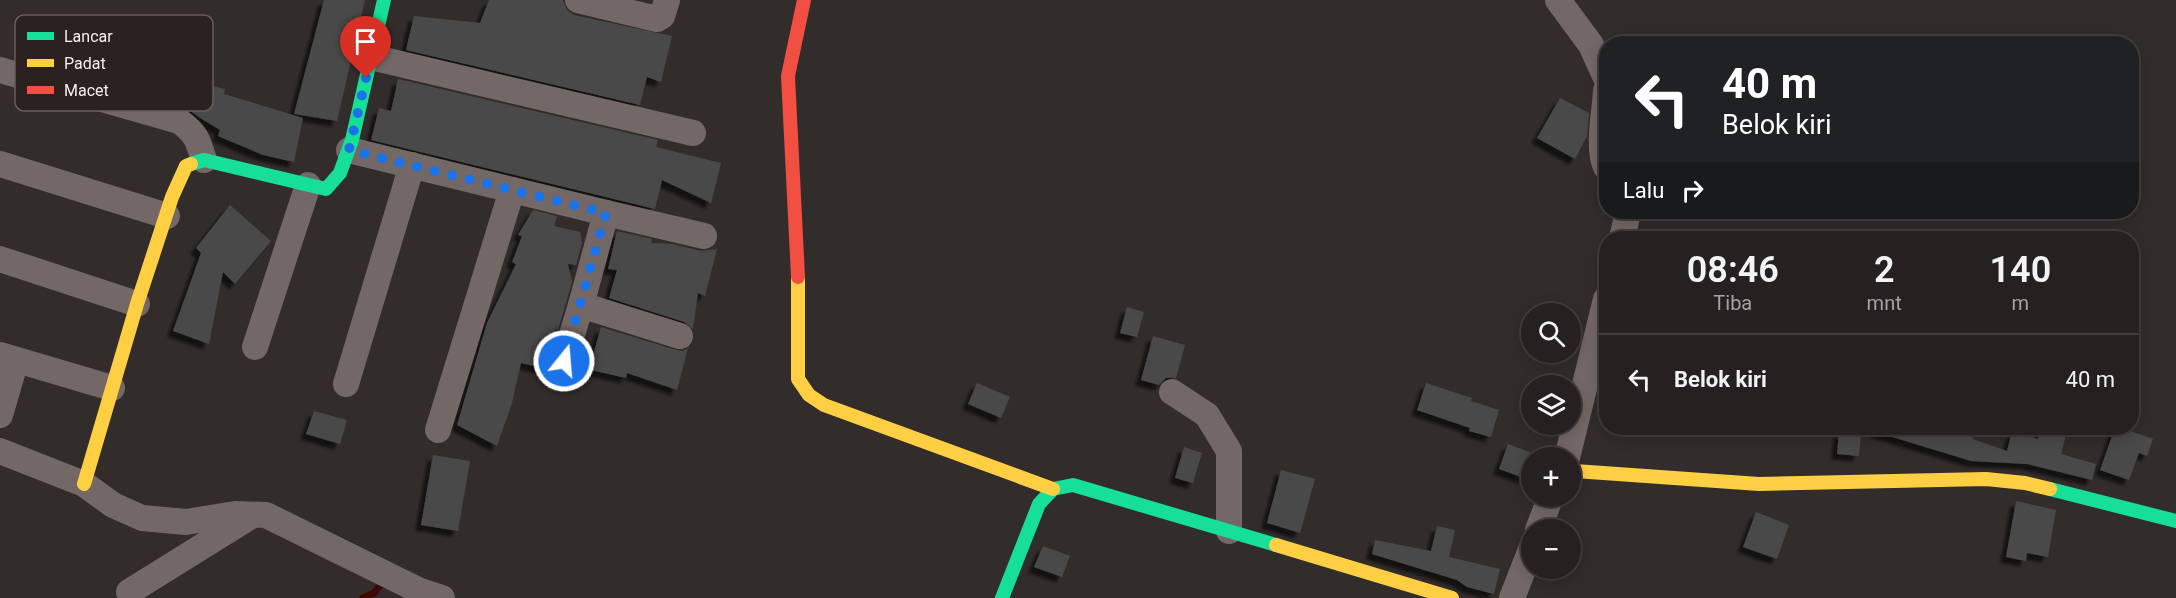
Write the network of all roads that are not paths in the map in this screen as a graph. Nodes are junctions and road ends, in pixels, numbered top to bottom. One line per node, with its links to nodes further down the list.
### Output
1 (384, 0): 6 (street)
2 (578, 0): 3 (street)
3 (667, 0)
4 (804, 0): 38 (street)
5 (1558, 0): 7 (street)
6 (371, 57): 11 (street); 12 (street)
7 (1599, 63)
8 (0, 70): 9 (street)
9 (15, 74)
10 (144, 111): 13 (street)
11 (693, 133)
12 (349, 150): 15 (street); 16 (street)
13 (204, 159): 16 (street); 19 (street)
14 (0, 164): 19 (street)
15 (412, 165): 17 (street); 29 (street)
16 (308, 185): 26 (street)
17 (512, 190): 18 (street); 33 (street)
18 (606, 213): 20 (street); 23 (street)
19 (167, 216): 22 (street)
20 (704, 236)
21 (0, 259): 22 (street)
22 (137, 304): 30 (street)
23 (581, 304): 25 (street); 28 (street)
24 (1599, 328): 34 (street)
25 (680, 336)
26 (255, 347)
27 (8, 357): 30 (street); 32 (street)
28 (564, 361)
29 (346, 384)
30 (112, 388): 37 (street)
31 (1172, 392): 41 (street)
32 (0, 415)
33 (438, 429)
34 (1570, 447)
35 (0, 452): 37 (street)
36 (1581, 471): 40 (street)
37 (84, 484): 39 (street)
38 (1053, 489): 41 (street); 45 (street)
39 (253, 515): 43 (street); 44 (street)
40 (2176, 521)
41 (1229, 531): 46 (street)
42 (1521, 575): 47 (street)
43 (129, 592)
44 (423, 596)
45 (1002, 598)
46 (1452, 598)
47 (1512, 598)

